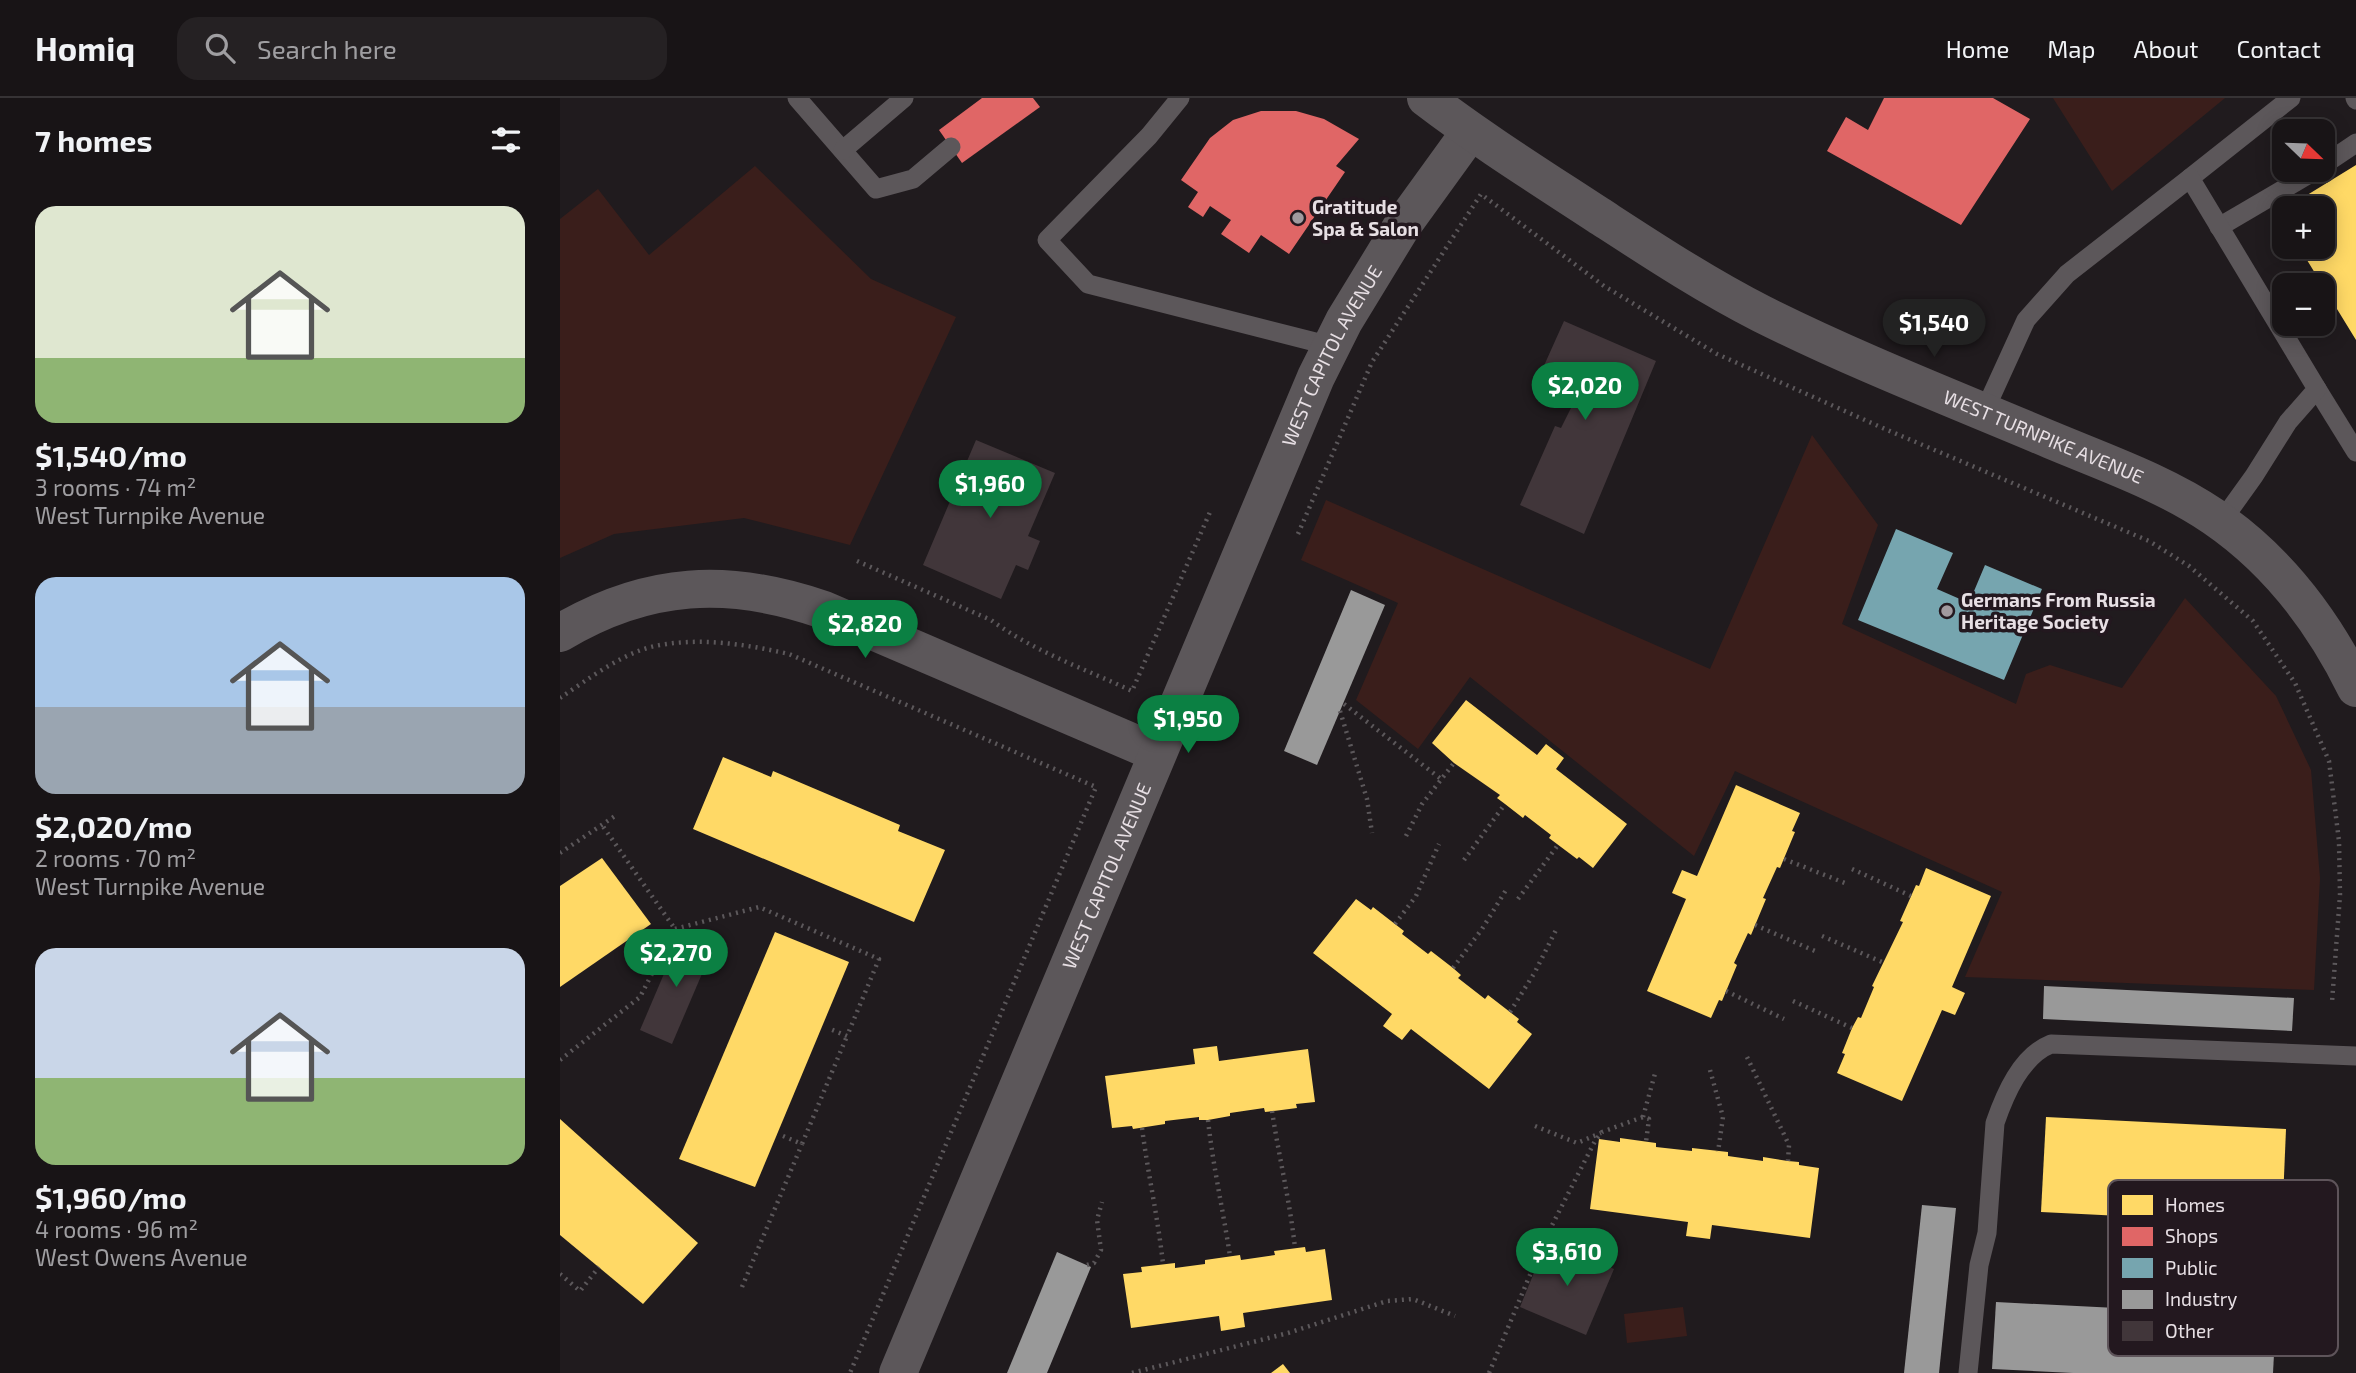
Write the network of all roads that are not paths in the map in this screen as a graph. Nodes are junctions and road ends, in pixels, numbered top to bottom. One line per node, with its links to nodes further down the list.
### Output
1 (797, 98): 9 (lane)
2 (904, 98): 9 (lane)
3 (1180, 98): 14 (lane)
4 (1426, 98): 6 (street, WEST TURNPIKE AVENUE)
5 (2291, 98): 11 (lane)
6 (1470, 132): 14 (street, WEST CAPITOL AVENUE); 16 (street, WEST TURNPIKE AVENUE)
7 (2356, 144): 10 (lane)
8 (951, 147): 9 (lane)
9 (843, 150)
10 (2335, 158)
11 (2190, 178): 13 (lane); 16 (lane)
12 (2296, 182): 13 (lane)
13 (2219, 227): 15 (lane)
14 (1332, 346): 21 (street, WEST CAPITOL AVENUE)
15 (2317, 390): 17 (lane); 18 (lane)
16 (1984, 412): 18 (street, WEST TURNPIKE AVENUE)
17 (2356, 452)
18 (2221, 522): 20 (street, WEST TURNPIKE AVENUE)
19 (560, 633): 21 (street)
20 (2356, 688)
21 (1157, 753): 23 (street, WEST CAPITOL AVENUE)
22 (2356, 1056): 24 (lane)
23 (898, 1373)
24 (1968, 1373)

